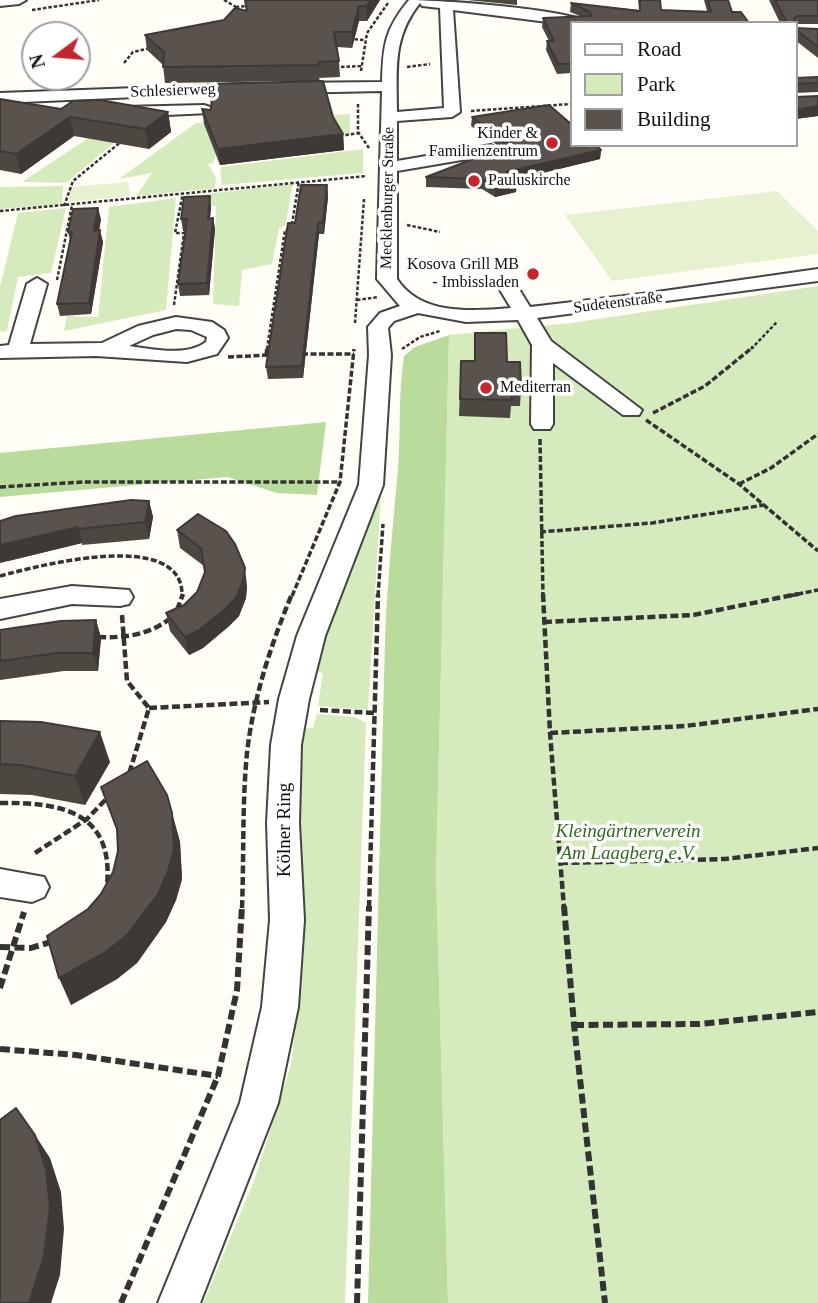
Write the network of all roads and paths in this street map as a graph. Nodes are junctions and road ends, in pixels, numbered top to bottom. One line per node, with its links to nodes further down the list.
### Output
1 (99, 0): 8 (path)
2 (224, 0): 9 (path)
3 (538, 0): 10 (street)
4 (415, 1): 7 (street); 18 (street, Mecklenburger Straße)
5 (0, 2): 8 (street)
6 (257, 5): 9 (path)
7 (446, 5): 10 (street); 16 (street)
8 (20, 6)
9 (236, 7): 11 (path)
10 (533, 15): 12 (street)
11 (230, 20)
12 (570, 21)
13 (339, 39): 14 (path)
14 (365, 40)
15 (157, 47): 17 (path)
16 (449, 61): 18 (path); 27 (street)
17 (127, 68): 20 (street)
18 (389, 78): 20 (street, Schlesierweg); 30 (street, Mecklenburger Straße)
19 (21, 83): 22 (street)
20 (132, 92): 21 (street, Schlesierweg)
21 (69, 95): 22 (street, Schlesierweg); 28 (street)
22 (5, 98)
23 (570, 104): 27 (path)
24 (204, 110): 25 (street)
25 (157, 111): 26 (street); 38 (path)
26 (107, 113)
27 (452, 113): 29 (street, Mecklenburger Straße)
28 (56, 114)
29 (408, 115): 30 (street, Mecklenburger Straße); 31 (street)
30 (389, 117): 35 (street, Mecklenburger Straße)
31 (432, 130)
32 (359, 134): 33 (path)
33 (332, 136)
34 (491, 150): 35 (street)
35 (389, 171): 36 (path); 40 (street, Mecklenburger Straße)
36 (299, 181): 37 (path); 55 (path)
37 (183, 193): 38 (path); 48 (path)
38 (64, 206): 39 (path)
39 (0, 211)
40 (389, 221): 41 (path); 45 (street, Mecklenburger Straße)
41 (440, 232)
42 (818, 275): 46 (street, Sudetenstraße)
43 (37, 284): 51 (street)
44 (507, 285): 46 (street)
45 (417, 307): 46 (street, Sudetenstraße); 54 (street)
46 (526, 313): 49 (street)
47 (777, 323): 61 (path)
48 (171, 325): 50 (street); 52 (street)
49 (543, 345): 57 (street); 58 (street)
50 (106, 350): 51 (street); 52 (street)
51 (9, 351)
52 (196, 354): 55 (path)
53 (292, 354): 54 (path)
54 (367, 354): 71 (street, Kölner Ring)
55 (266, 355): 56 (path)
56 (279, 355)
57 (631, 410)
58 (542, 424): 65 (path)
59 (818, 434): 61 (path)
60 (340, 482): 62 (path)
61 (739, 484): 63 (path)
62 (0, 486)
63 (765, 505): 65 (path); 66 (path)
64 (385, 511): 74 (path)
65 (540, 531): 70 (path)
66 (818, 551)
67 (818, 590): 70 (path)
68 (120, 597): 69 (street); 72 (path)
69 (0, 609)
70 (544, 622): 75 (path)
71 (301, 704): 72 (path); 74 (path); 93 (street, Kölner Ring)
72 (149, 708): 76 (path)
73 (818, 709): 75 (path)
74 (374, 713): 94 (path)
75 (550, 733): 82 (path)
76 (122, 781)
77 (114, 790): 79 (path)
78 (0, 803): 79 (path)
79 (87, 819): 81 (path); 84 (path)
80 (818, 848): 82 (path)
81 (35, 853)
82 (560, 863): 90 (path)
83 (16, 885): 87 (path)
84 (105, 891)
85 (62, 937): 87 (path)
86 (0, 947): 87 (path)
87 (12, 949): 88 (path)
88 (0, 988)
89 (818, 1012): 90 (path)
90 (575, 1025): 95 (path)
91 (0, 1049): 92 (path)
92 (218, 1076)
93 (179, 1303)
94 (357, 1303)
95 (605, 1303)

